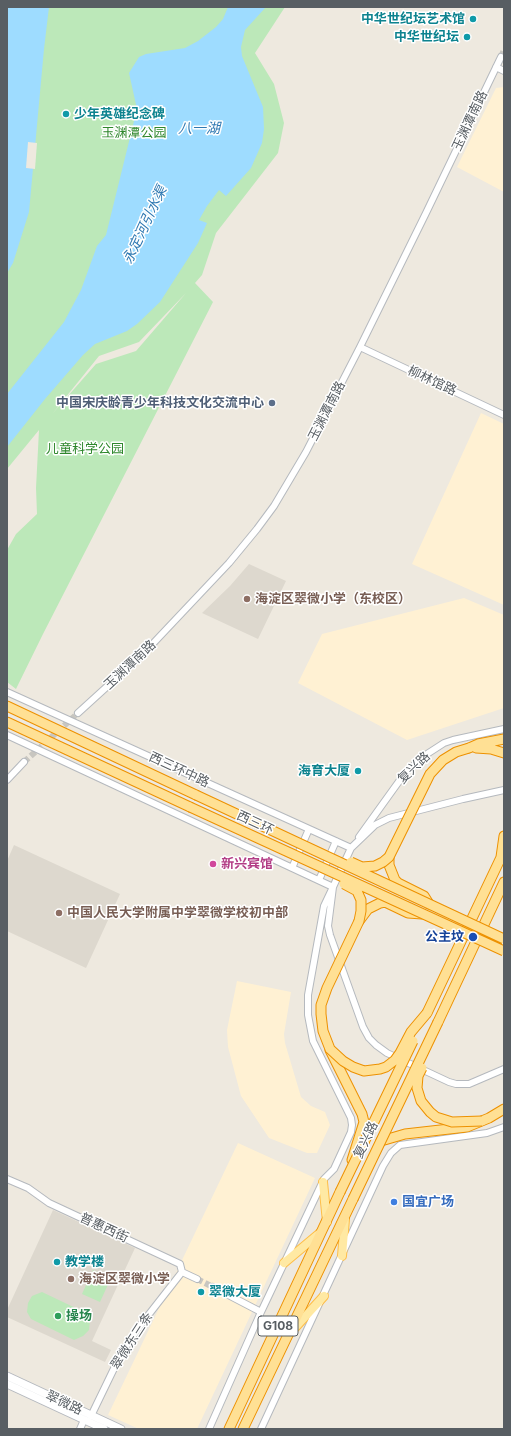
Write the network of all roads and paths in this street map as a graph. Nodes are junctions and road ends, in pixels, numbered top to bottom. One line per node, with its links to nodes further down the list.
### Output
1 (501, 57): 2 (street, 玉渊潭南路)
2 (496, 67): 3 (street); 4 (street, 玉渊潭南路)
3 (504, 71)
4 (360, 347): 5 (street, 柳林馆路); 9 (street, 玉渊潭南路)
5 (504, 415)
6 (7, 692): 22 (street, 西三环中路)
7 (7, 701): 10 (highway)
8 (7, 706): 10 (highway, 西三环)
9 (78, 713)
10 (33, 718): 28 (highway, 西三环, bridge)
11 (7, 722): 14 (highway, 西三环)
12 (7, 726): 14 (highway)
13 (504, 729): 25 (street, 复兴路)
14 (25, 730): 30 (highway, 西三环, bridge)
15 (7, 735): 29 (street)
16 (504, 739): 17 (highway)
17 (469, 748): 18 (highway); 27 (highway, bridge)
18 (504, 753)
19 (24, 762): 20 (street)
20 (7, 780)
21 (504, 790): 25 (street)
22 (309, 830): 24 (street, 西三环中路); 29 (street)
23 (504, 836): 26 (highway, 复兴路)
24 (336, 841): 25 (street, 西三环中路); 31 (street)
25 (351, 848): 33 (street, 复兴路)
26 (502, 854): 39 (highway, 复兴路 / G108)
27 (389, 857): 28 (highway, bridge); 34 (highway)
28 (330, 858): 34 (highway, 西三环, bridge)
29 (292, 868): 31 (street)
30 (325, 869): 35 (highway, 西三环, bridge); 36 (highway, bridge)
31 (319, 880): 33 (street)
32 (504, 882): 40 (highway, 复兴路 / G108)
33 (333, 887): 42 (street); 49 (street, 复兴路)
34 (429, 904): 37 (highway, 西三环, bridge)
35 (426, 914): 36 (highway, bridge); 38 (highway, 西三环, bridge)
36 (359, 921): 41 (highway, bridge)
37 (504, 939)
38 (504, 951)
39 (427, 1013): 41 (highway, bridge); 48 (highway, 复兴路 / G108, bridge)
40 (438, 1022): 44 (highway, bridge); 46 (highway, 复兴路 / G108, bridge)
41 (330, 1049): 48 (highway, bridge)
42 (504, 1069)
43 (504, 1109): 44 (highway)
44 (482, 1121): 46 (highway, bridge)
45 (504, 1127): 52 (street, 复兴路)
46 (381, 1141): 50 (highway, 复兴路 / G108, bridge)
47 (7, 1179): 54 (street, 普惠西街)
48 (347, 1179): 51 (highway, 复兴路 / G108, bridge)
49 (323, 1182): 51 (main road); 53 (street, 复兴路)
50 (345, 1217): 52 (main road); 59 (highway, 复兴路 / G108)
51 (325, 1226): 53 (main road); 68 (highway, 复兴路 / G108)
52 (342, 1256): 57 (street, 复兴路)
53 (284, 1263): 58 (street, 复兴路)
54 (182, 1272): 55 (street, 普惠西街); 62 (street, 翠微东三条)
55 (197, 1279)
56 (213, 1287): 58 (street)
57 (324, 1296): 59 (main road); 70 (street, 复兴路)
58 (261, 1312): 67 (street, 复兴路)
59 (289, 1334): 69 (highway, 复兴路 / G108)
60 (7, 1376): 62 (main road, 翠微路)
61 (7, 1384): 63 (main road, 翠微路)
62 (91, 1416): 66 (main road, 翠微路)
63 (84, 1420): 64 (street); 65 (main road, 翠微路)
64 (80, 1429)
65 (104, 1429)
66 (120, 1429)
67 (209, 1429)
68 (229, 1429)
69 (243, 1429)
70 (261, 1429)

